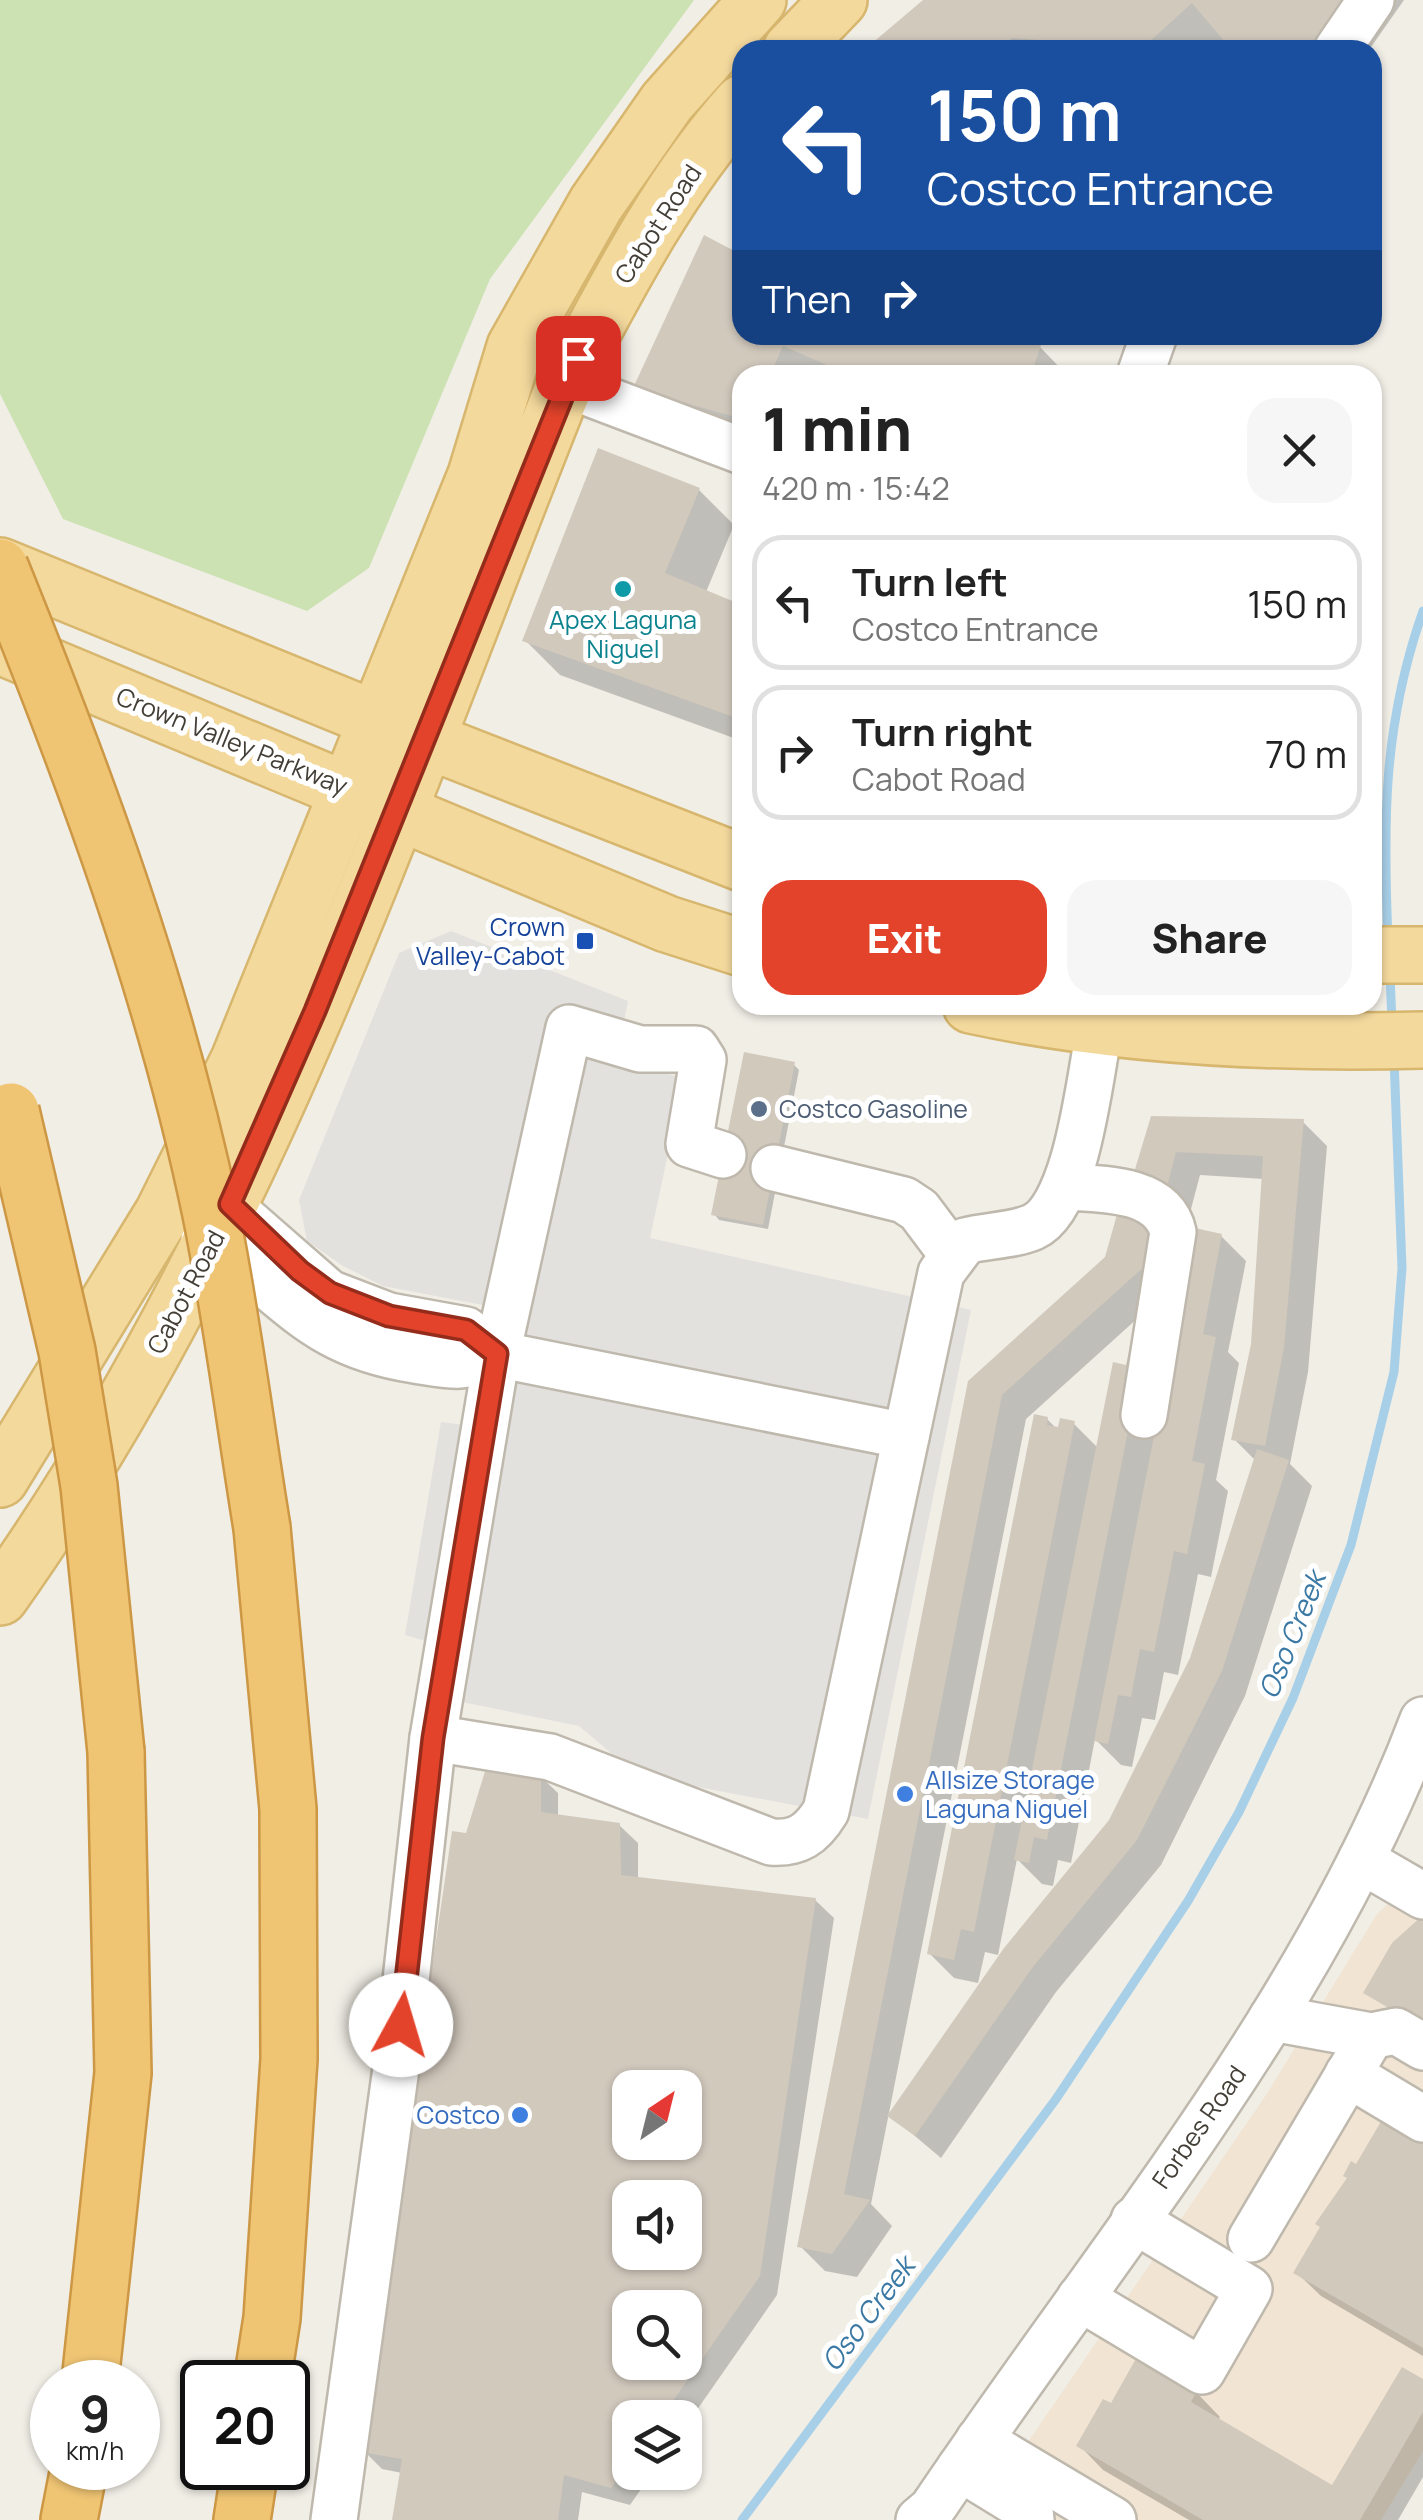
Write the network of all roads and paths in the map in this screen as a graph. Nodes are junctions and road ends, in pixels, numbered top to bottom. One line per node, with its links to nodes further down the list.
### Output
1 (758, 0): 4 (main road, Cabot Road)
2 (839, 0): 5 (main road)
3 (1371, 0): 6 (street)
4 (740, 40)
5 (801, 40)
6 (1343, 40)
7 (732, 56): 8 (main road, Cabot Road)
8 (721, 80): 14 (main road, Cabot Road)
9 (732, 117): 10 (main road, Cabot Road)
10 (565, 384): 11 (street); 14 (main road, Cabot Road)
11 (732, 447)
12 (0, 566): 14 (main road); 50 (highway, bridge)
13 (0, 646): 15 (main road, Crown Valley Parkway)
14 (400, 730): 15 (main road, Cabot Road); 16 (main road, Cabot Road); 17 (main road)
15 (348, 788): 16 (main road, Crown Valley Parkway); 28 (main road, Cabot Road)
16 (397, 809): 18 (main road, Crown Valley Parkway); 29 (main road, Cabot Road)
17 (732, 859)
18 (732, 945)
19 (1382, 954): 20 (main road)
20 (1423, 955)
21 (1032, 1015): 22 (main road)
22 (1100, 1026): 23 (main road); 27 (street)
23 (1423, 1040)
24 (5, 1094): 49 (highway, bridge)
25 (724, 1155): 31 (street)
26 (774, 1168): 30 (street)
27 (1066, 1187): 30 (street); 32 (street)
28 (174, 1191): 29 (street); 34 (main road, Cabot Road)
29 (221, 1224): 31 (street); 35 (main road, Cabot Road)
30 (952, 1254): 33 (street)
31 (497, 1354): 33 (street); 37 (street)
32 (1144, 1415)
33 (906, 1436): 37 (street)
34 (0, 1479)
35 (0, 1597)
36 (1423, 1720): 38 (street, Forbes Road)
37 (433, 1738): 57 (street)
38 (1411, 1788): 39 (street, Forbes Road)
39 (1360, 1860): 40 (street); 41 (street, Forbes Road)
40 (1423, 1896)
41 (1272, 2018): 42 (street); 46 (street, Forbes Road)
42 (1371, 2036): 43 (street); 44 (street)
43 (1423, 2047)
44 (1348, 2074): 45 (street); 47 (street)
45 (1423, 2119)
46 (1134, 2220): 48 (street, Forbes Road); 48 (street)
47 (1251, 2238)
48 (1080, 2298): 51 (street, Forbes Road)
49 (92, 2360)
50 (265, 2360)
51 (969, 2454): 54 (street, Forbes Road); 58 (street); 59 (street)
52 (74, 2490): 55 (highway)
53 (247, 2490): 56 (highway)
54 (929, 2516)
55 (69, 2520)
56 (242, 2520)
57 (334, 2520)
58 (1031, 2520)
59 (1113, 2520)

